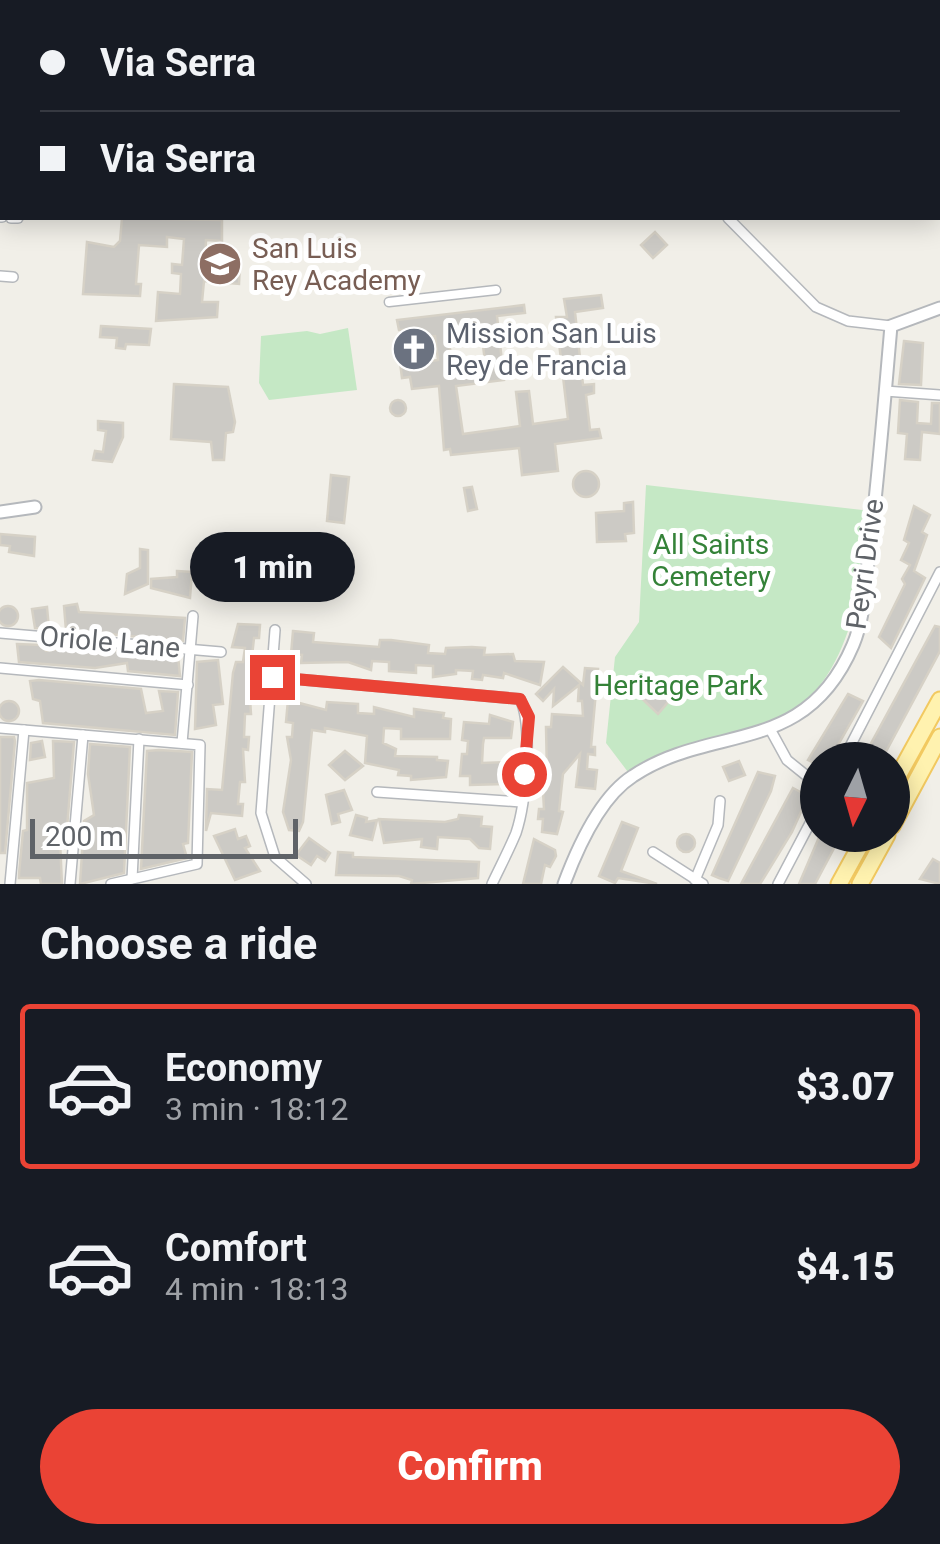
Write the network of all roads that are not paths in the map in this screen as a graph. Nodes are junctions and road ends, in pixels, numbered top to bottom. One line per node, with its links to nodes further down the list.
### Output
1 (730, 220): 7 (street)
2 (0, 276): 3 (street)
3 (13, 277)
4 (496, 290): 5 (street)
5 (389, 302)
6 (940, 308): 7 (street)
7 (891, 326): 8 (street, Peyri Drive)
8 (885, 392): 9 (street); 23 (street, Peyri Drive)
9 (940, 395)
10 (35, 508): 11 (street)
11 (0, 512)
12 (940, 572): 28 (street)
13 (193, 616): 16 (street)
14 (275, 630): 19 (street)
15 (0, 634): 16 (street, Oriole Lane)
16 (190, 649): 17 (street, Oriole Lane); 20 (street)
17 (221, 652)
18 (0, 668): 20 (street)
19 (272, 677): 34 (street); 45 (street)
20 (188, 684): 29 (street)
21 (940, 700): 30 (main road)
22 (0, 728): 24 (street)
23 (770, 729): 31 (street); 47 (street, Peyri Drive)
24 (24, 730): 25 (street); 42 (street)
25 (83, 735): 27 (street); 43 (street)
26 (940, 737): 33 (main road)
27 (139, 739): 29 (street); 40 (street)
28 (852, 742)
29 (182, 743): 40 (street)
30 (910, 754)
31 (800, 770)
32 (377, 792): 34 (street)
33 (910, 793)
34 (521, 802): 46 (street)
35 (720, 802): 41 (street)
36 (800, 842): 48 (street)
37 (653, 852): 41 (street)
38 (857, 852): 49 (main road)
39 (878, 852): 50 (main road)
40 (132, 879): 44 (street)
41 (699, 882)
42 (10, 884)
43 (70, 884)
44 (111, 884)
45 (306, 884)
46 (492, 884)
47 (564, 884)
48 (778, 884)
49 (839, 884)
50 (860, 884)

